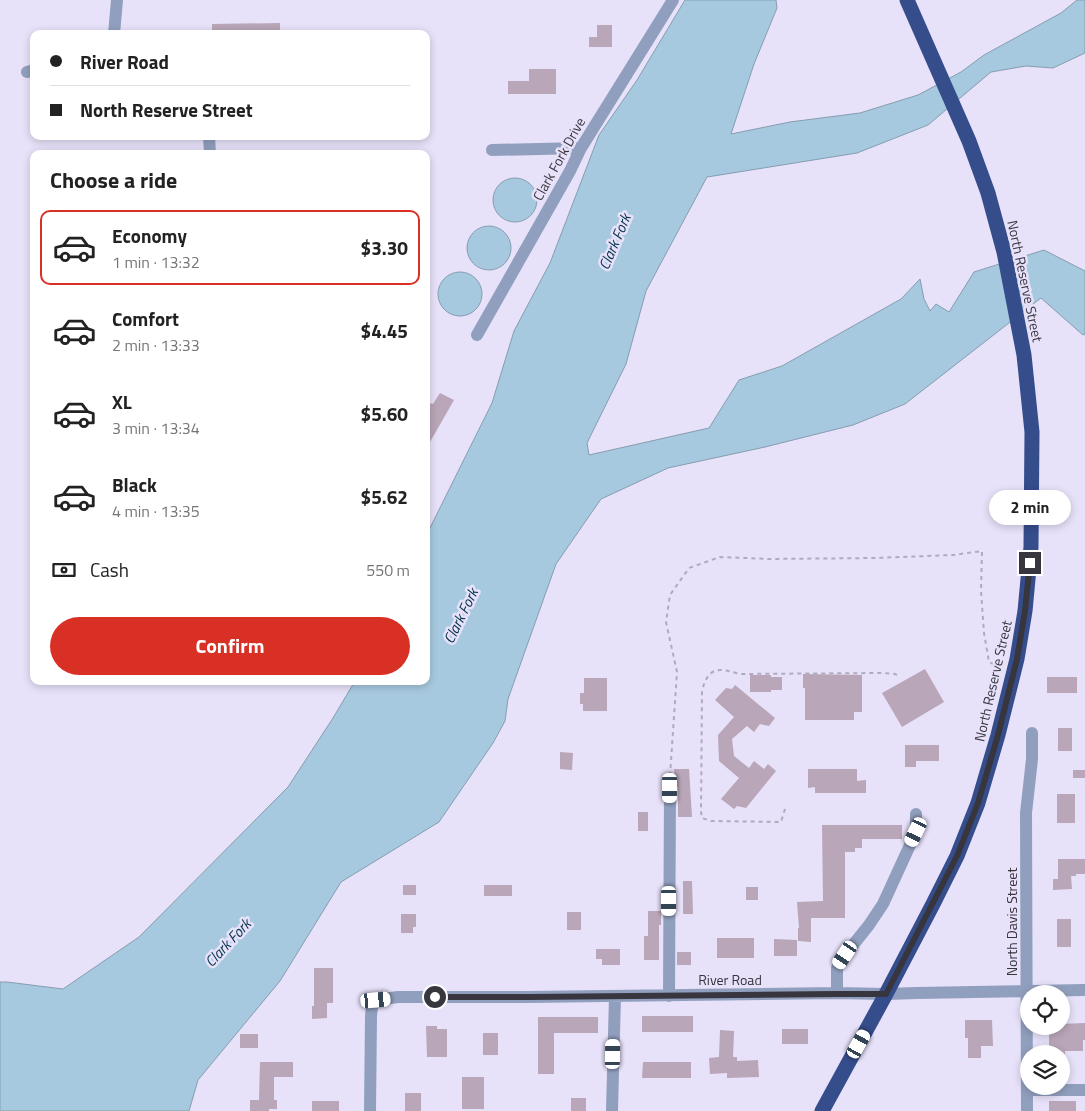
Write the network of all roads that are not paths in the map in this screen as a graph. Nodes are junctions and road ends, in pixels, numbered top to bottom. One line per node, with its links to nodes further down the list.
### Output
1 (117, 0): 4 (street)
2 (673, 0): 5 (street, Clark Fork Drive)
3 (907, 0): 16 (highway, North Reserve Street)
4 (114, 30)
5 (580, 148): 6 (street); 7 (street, Clark Fork Drive)
6 (492, 150)
7 (476, 335)
8 (1032, 733): 11 (street, North Davis Street)
9 (670, 788): 18 (street)
10 (916, 814): 15 (street)
11 (1027, 985)
12 (1020, 990): 16 (street, River Road)
13 (1070, 990): 14 (street, River Road)
14 (1085, 990)
15 (837, 994): 16 (street, River Road); 18 (street, River Road)
16 (886, 994): 24 (highway, North Reserve Street)
17 (615, 996): 18 (street, River Road); 22 (street, River Road); 23 (street)
18 (669, 996)
19 (1070, 1090): 20 (street)
20 (1085, 1090)
21 (1028, 1095): 25 (street, North Davis Street)
22 (370, 1111)
23 (612, 1111)
24 (822, 1111)
25 (1027, 1111)

